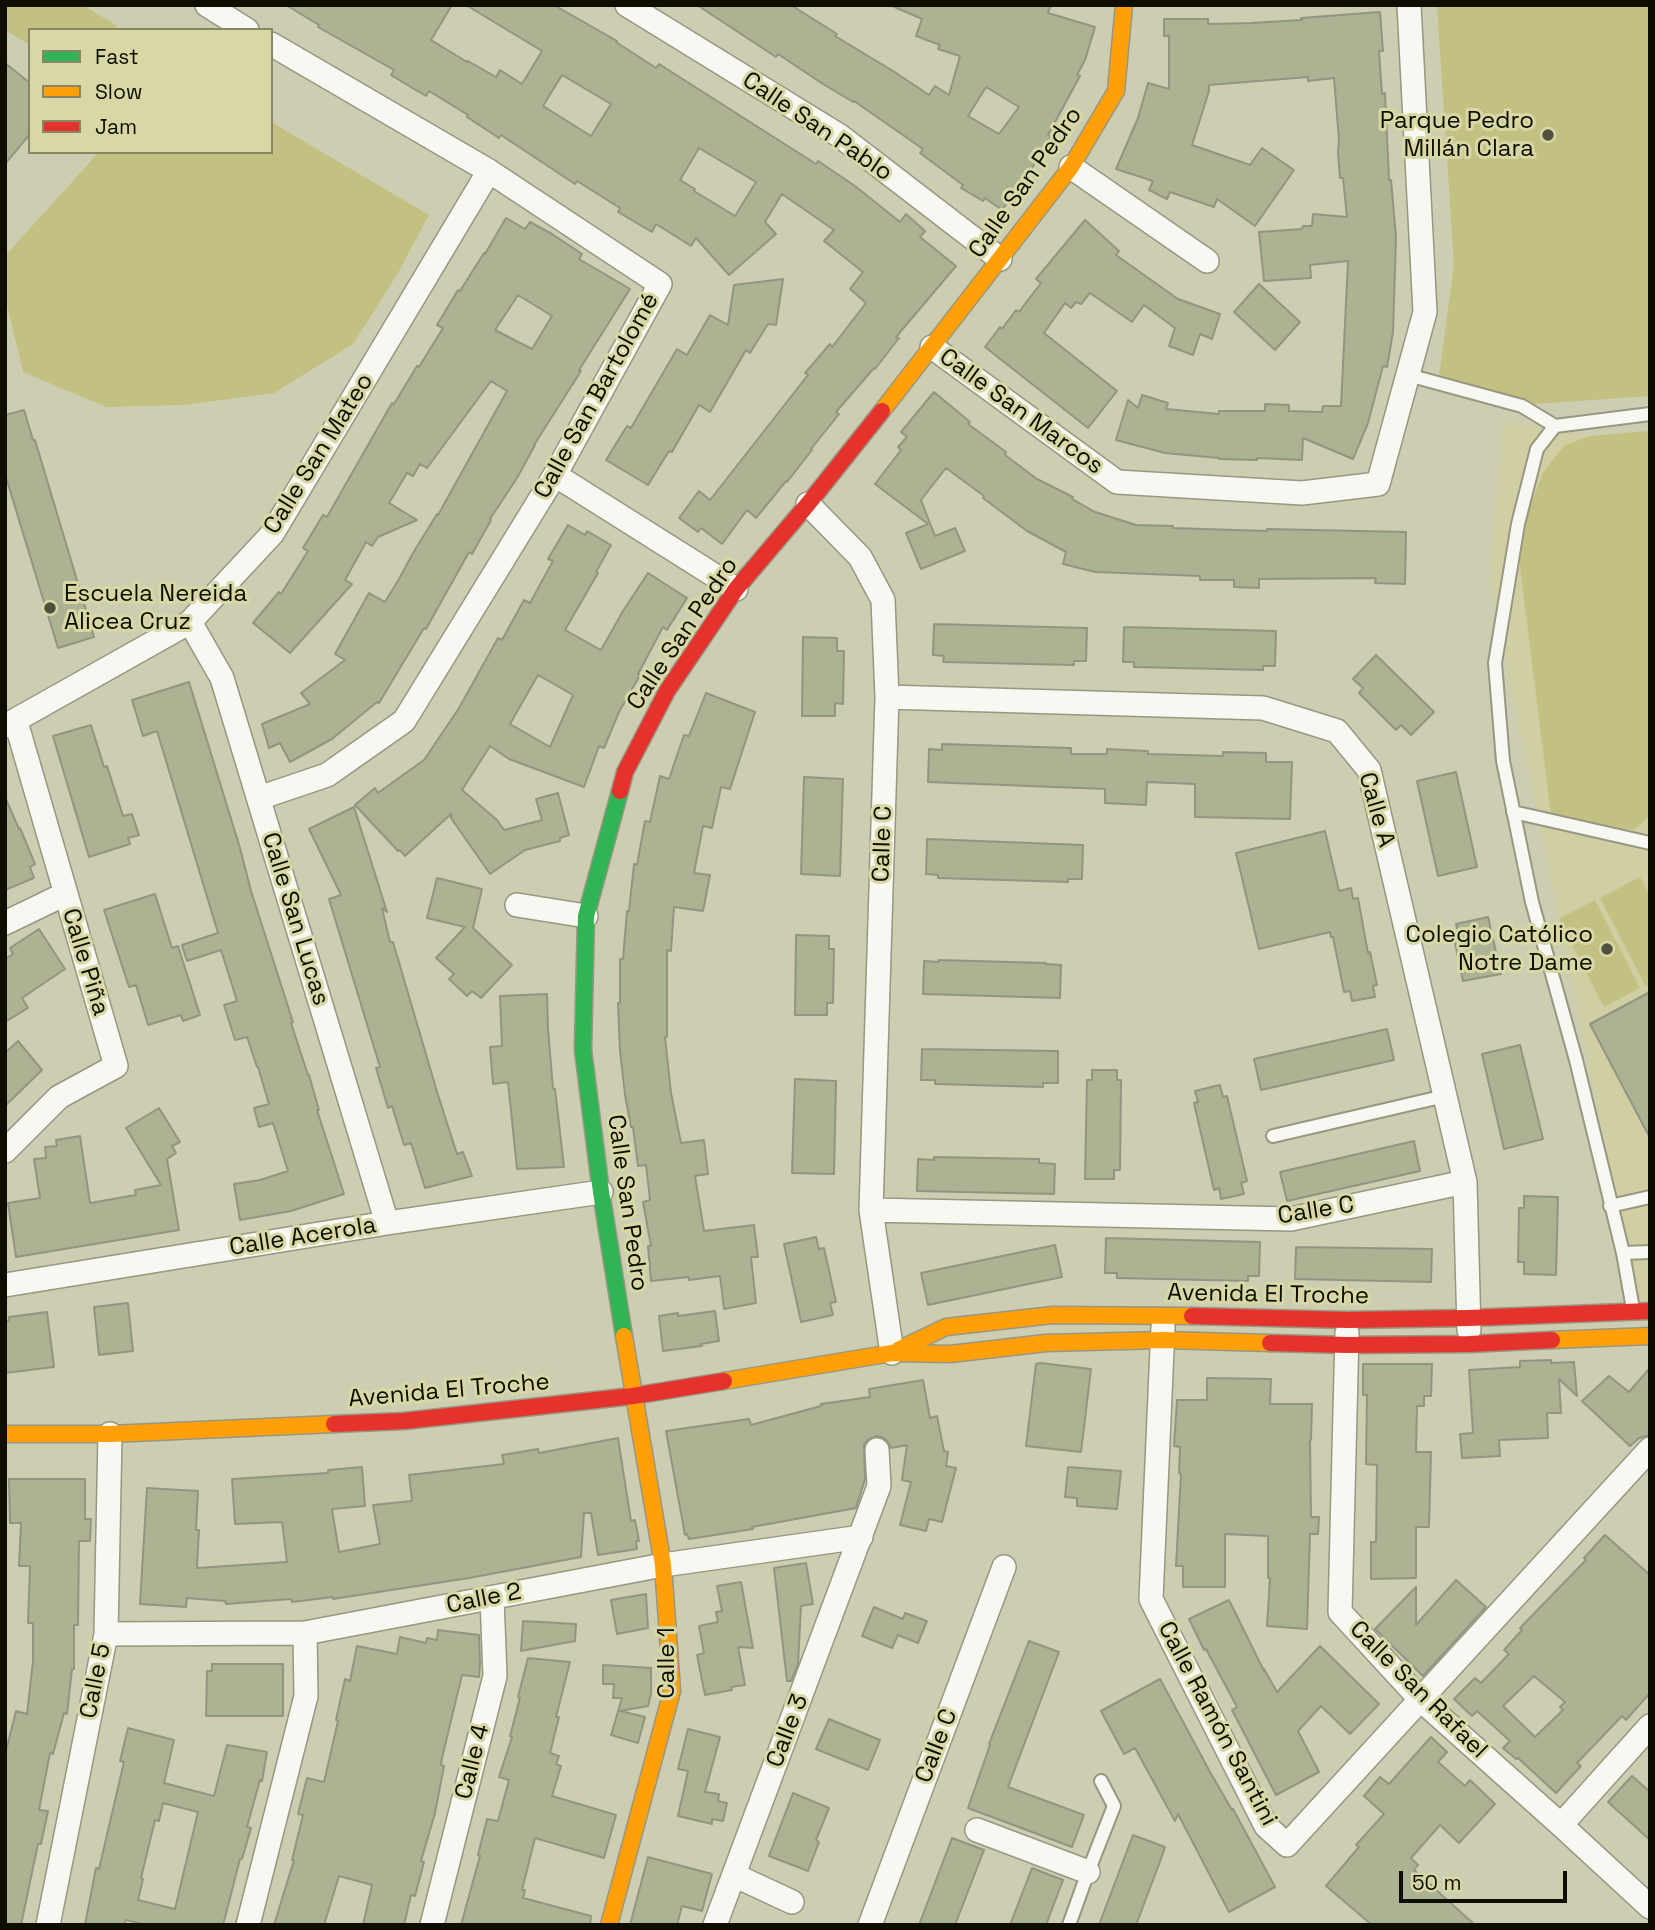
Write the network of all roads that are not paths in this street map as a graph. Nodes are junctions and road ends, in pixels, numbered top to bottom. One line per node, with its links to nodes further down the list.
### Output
1 (627, 5): 9 (street, Calle San Pablo)
2 (1124, 5): 7 (street, Calle San Pedro)
3 (1409, 5): 12 (street, Calle San Marcos)
4 (215, 7): 5 (street)
5 (244, 28)
6 (273, 45): 8 (street, Calle San Bartolomé)
7 (1070, 167): 9 (street, Calle San Pedro); 10 (street)
8 (489, 172): 15 (street, Calle San Bartolomé); 18 (street, Calle San Mateo)
9 (1000, 259): 11 (street, Calle San Pedro)
10 (1207, 261)
11 (932, 347): 12 (street, Calle San Marcos); 16 (street, Calle San Pedro)
12 (1408, 375): 14 (lane)
13 (1650, 414): 14 (lane)
14 (1556, 426): 22 (lane)
15 (555, 475): 17 (street); 21 (street, Calle San Bartolomé)
16 (808, 505): 17 (street, Calle San Pedro); 19 (street, Calle C)
17 (736, 589): 26 (street, Calle San Pedro)
18 (190, 622): 20 (street, Calle San Mateo); 21 (street, Calle San Lucas)
19 (887, 697): 28 (street, Calle A); 35 (street, Calle C)
20 (10, 724): 24 (street, Calle Piña)
21 (259, 797): 36 (street, Calle San Lucas)
22 (1513, 812): 23 (lane); 34 (lane)
23 (1650, 844)
24 (65, 894): 27 (street); 30 (street, Calle Piña)
25 (517, 905): 26 (street)
26 (586, 916): 32 (street, Calle San Pedro)
27 (5, 923)
28 (1445, 1096): 29 (lane); 31 (street, Calle A)
29 (1273, 1136)
30 (5, 1151)
31 (1465, 1182): 35 (street, Calle C); 42 (street, Calle A)
32 (601, 1192): 36 (street, Calle Acerola); 49 (street, Calle San Pedro)
33 (1650, 1196): 34 (lane)
34 (1611, 1206): 38 (lane)
35 (871, 1210): 48 (street, Calle C)
36 (387, 1223): 39 (street, Calle Acerola)
37 (1650, 1252): 38 (lane)
38 (1623, 1253): 40 (lane)
39 (5, 1285)
40 (1642, 1311): 42 (street, Avenida El Troche)
41 (1164, 1315): 43 (street, Avenida El Troche); 45 (street, Calle Ramón Santini); 48 (street, Avenida El Troche)
42 (1468, 1318): 43 (street, Avenida El Troche); 46 (street, Calle A)
43 (1348, 1320): 47 (street, Calle San Rafael)
44 (1650, 1336): 46 (street, Avenida El Troche)
45 (1163, 1340): 47 (street, Avenida El Troche); 48 (street, Avenida El Troche); 60 (street, Calle Ramón Santini)
46 (1469, 1344): 47 (street, Avenida El Troche)
47 (1347, 1345): 60 (street, Calle San Rafael)
48 (892, 1353): 49 (street, Avenida El Troche)
49 (633, 1396): 51 (street, Avenida El Troche); 55 (street, Calle 1)
50 (5, 1434): 51 (street, Avenida El Troche)
51 (110, 1434): 59 (street, Calle 5)
52 (1650, 1449): 60 (street, Calle Ramón Santini)
53 (877, 1450): 54 (street, Calle 3)
54 (861, 1537): 55 (street, Calle 2); 66 (street, Calle 3)
55 (663, 1565): 57 (street, Calle 2); 72 (street, Calle 1)
56 (1004, 1567): 74 (street, Calle C)
57 (492, 1598): 58 (street, Calle 2); 71 (street, Calle 4)
58 (306, 1633): 59 (street, Calle 2); 70 (street)
59 (106, 1634): 69 (street, Calle 5)
60 (1421, 1700): 63 (street, Calle San Rafael)
61 (1650, 1726): 63 (street)
62 (1101, 1781): 65 (lane)
63 (1561, 1825): 68 (street, Calle San Rafael)
64 (977, 1830): 65 (street)
65 (1087, 1872): 75 (lane)
66 (734, 1875): 67 (street); 73 (street, Calle 3)
67 (792, 1902)
68 (1650, 1907)
69 (48, 1925)
70 (248, 1925)
71 (432, 1925)
72 (609, 1925)
73 (715, 1925)
74 (870, 1925)
75 (1069, 1925)

